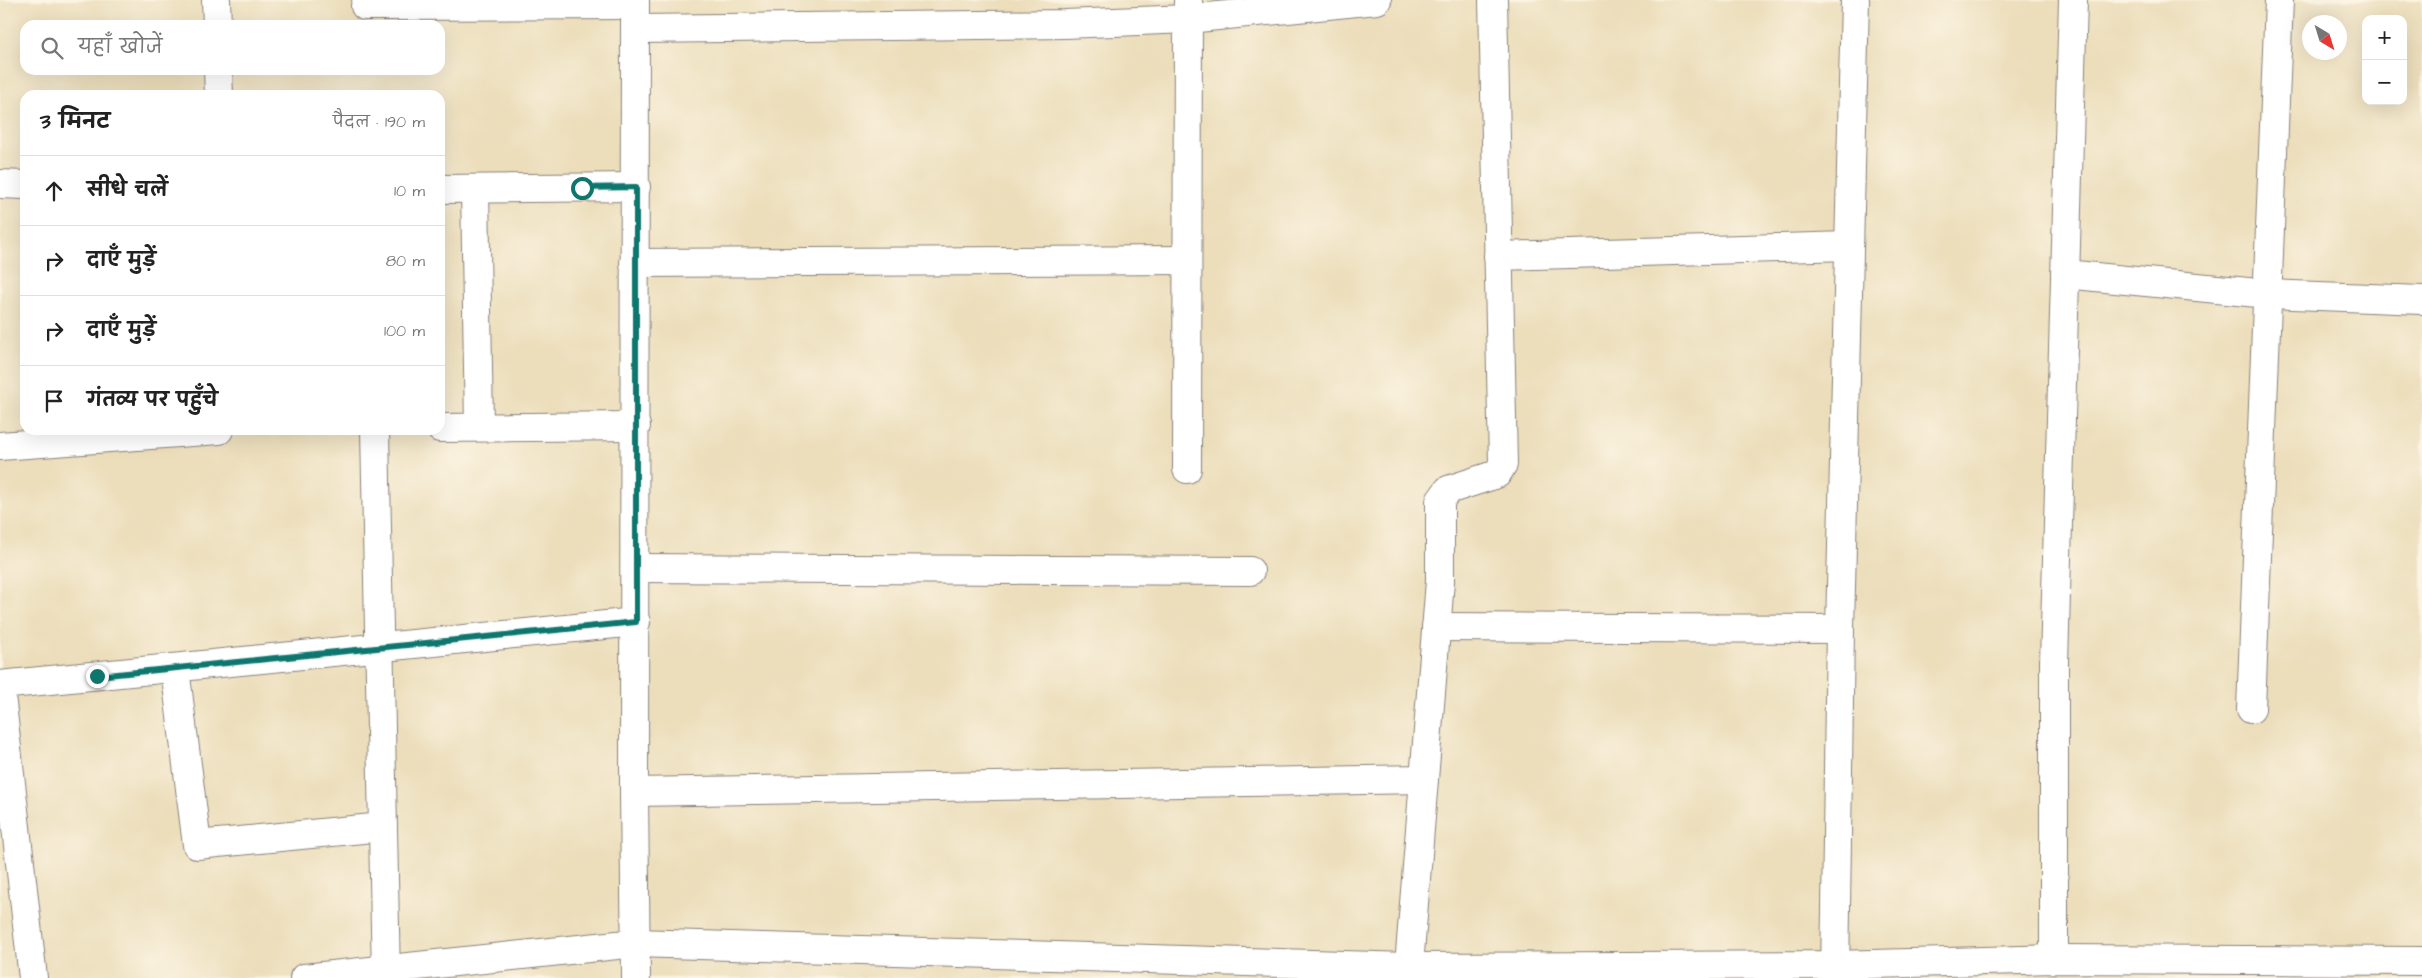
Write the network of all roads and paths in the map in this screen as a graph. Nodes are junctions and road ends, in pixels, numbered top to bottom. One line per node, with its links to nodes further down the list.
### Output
1 (216, 0): 10 (street)
2 (1377, 0): 8 (street)
3 (1492, 0): 19 (street)
4 (1855, 0): 18 (street)
5 (2073, 0): 22 (street)
6 (2279, 0): 23 (street)
7 (365, 6): 9 (street)
8 (1188, 10): 9 (street); 20 (street)
9 (635, 11): 15 (street)
10 (217, 20)
11 (218, 75): 12 (street)
12 (219, 90)
13 (0, 184): 14 (street)
14 (20, 185)
15 (636, 187): 17 (street); 21 (street)
16 (445, 189): 17 (street)
17 (475, 189): 26 (street)
18 (1849, 246): 19 (street); 36 (street)
19 (1498, 256): 35 (street)
20 (1187, 260): 21 (street); 31 (street)
21 (634, 263): 25 (street)
22 (2065, 274): 23 (street); 45 (street)
23 (2268, 294): 24 (street); 40 (street)
24 (2422, 300)
25 (636, 426): 26 (street); 32 (street)
26 (479, 427): 27 (street)
27 (445, 428)
28 (151, 435): 30 (street)
29 (375, 435): 37 (street)
30 (0, 446)
31 (1187, 469)
32 (636, 568): 33 (street); 34 (street)
33 (1250, 571)
34 (636, 622): 37 (street); 42 (street)
35 (1436, 627): 36 (street); 41 (street)
36 (1840, 629): 49 (street)
37 (379, 647): 38 (street); 43 (street)
38 (175, 668): 39 (street); 43 (street)
39 (0, 686): 52 (street)
40 (2252, 708)
41 (1424, 779): 42 (street); 50 (street)
42 (634, 792): 44 (street)
43 (382, 826): 51 (street)
44 (636, 942): 47 (street); 51 (street); 54 (street)
45 (2054, 959): 48 (street); 49 (street)
46 (2422, 961): 48 (street)
47 (1042, 967): 50 (street)
48 (2286, 969)
49 (1835, 971): 50 (street)
50 (1408, 973)
51 (386, 974): 53 (street)
52 (33, 978)
53 (304, 978)
54 (636, 978)

